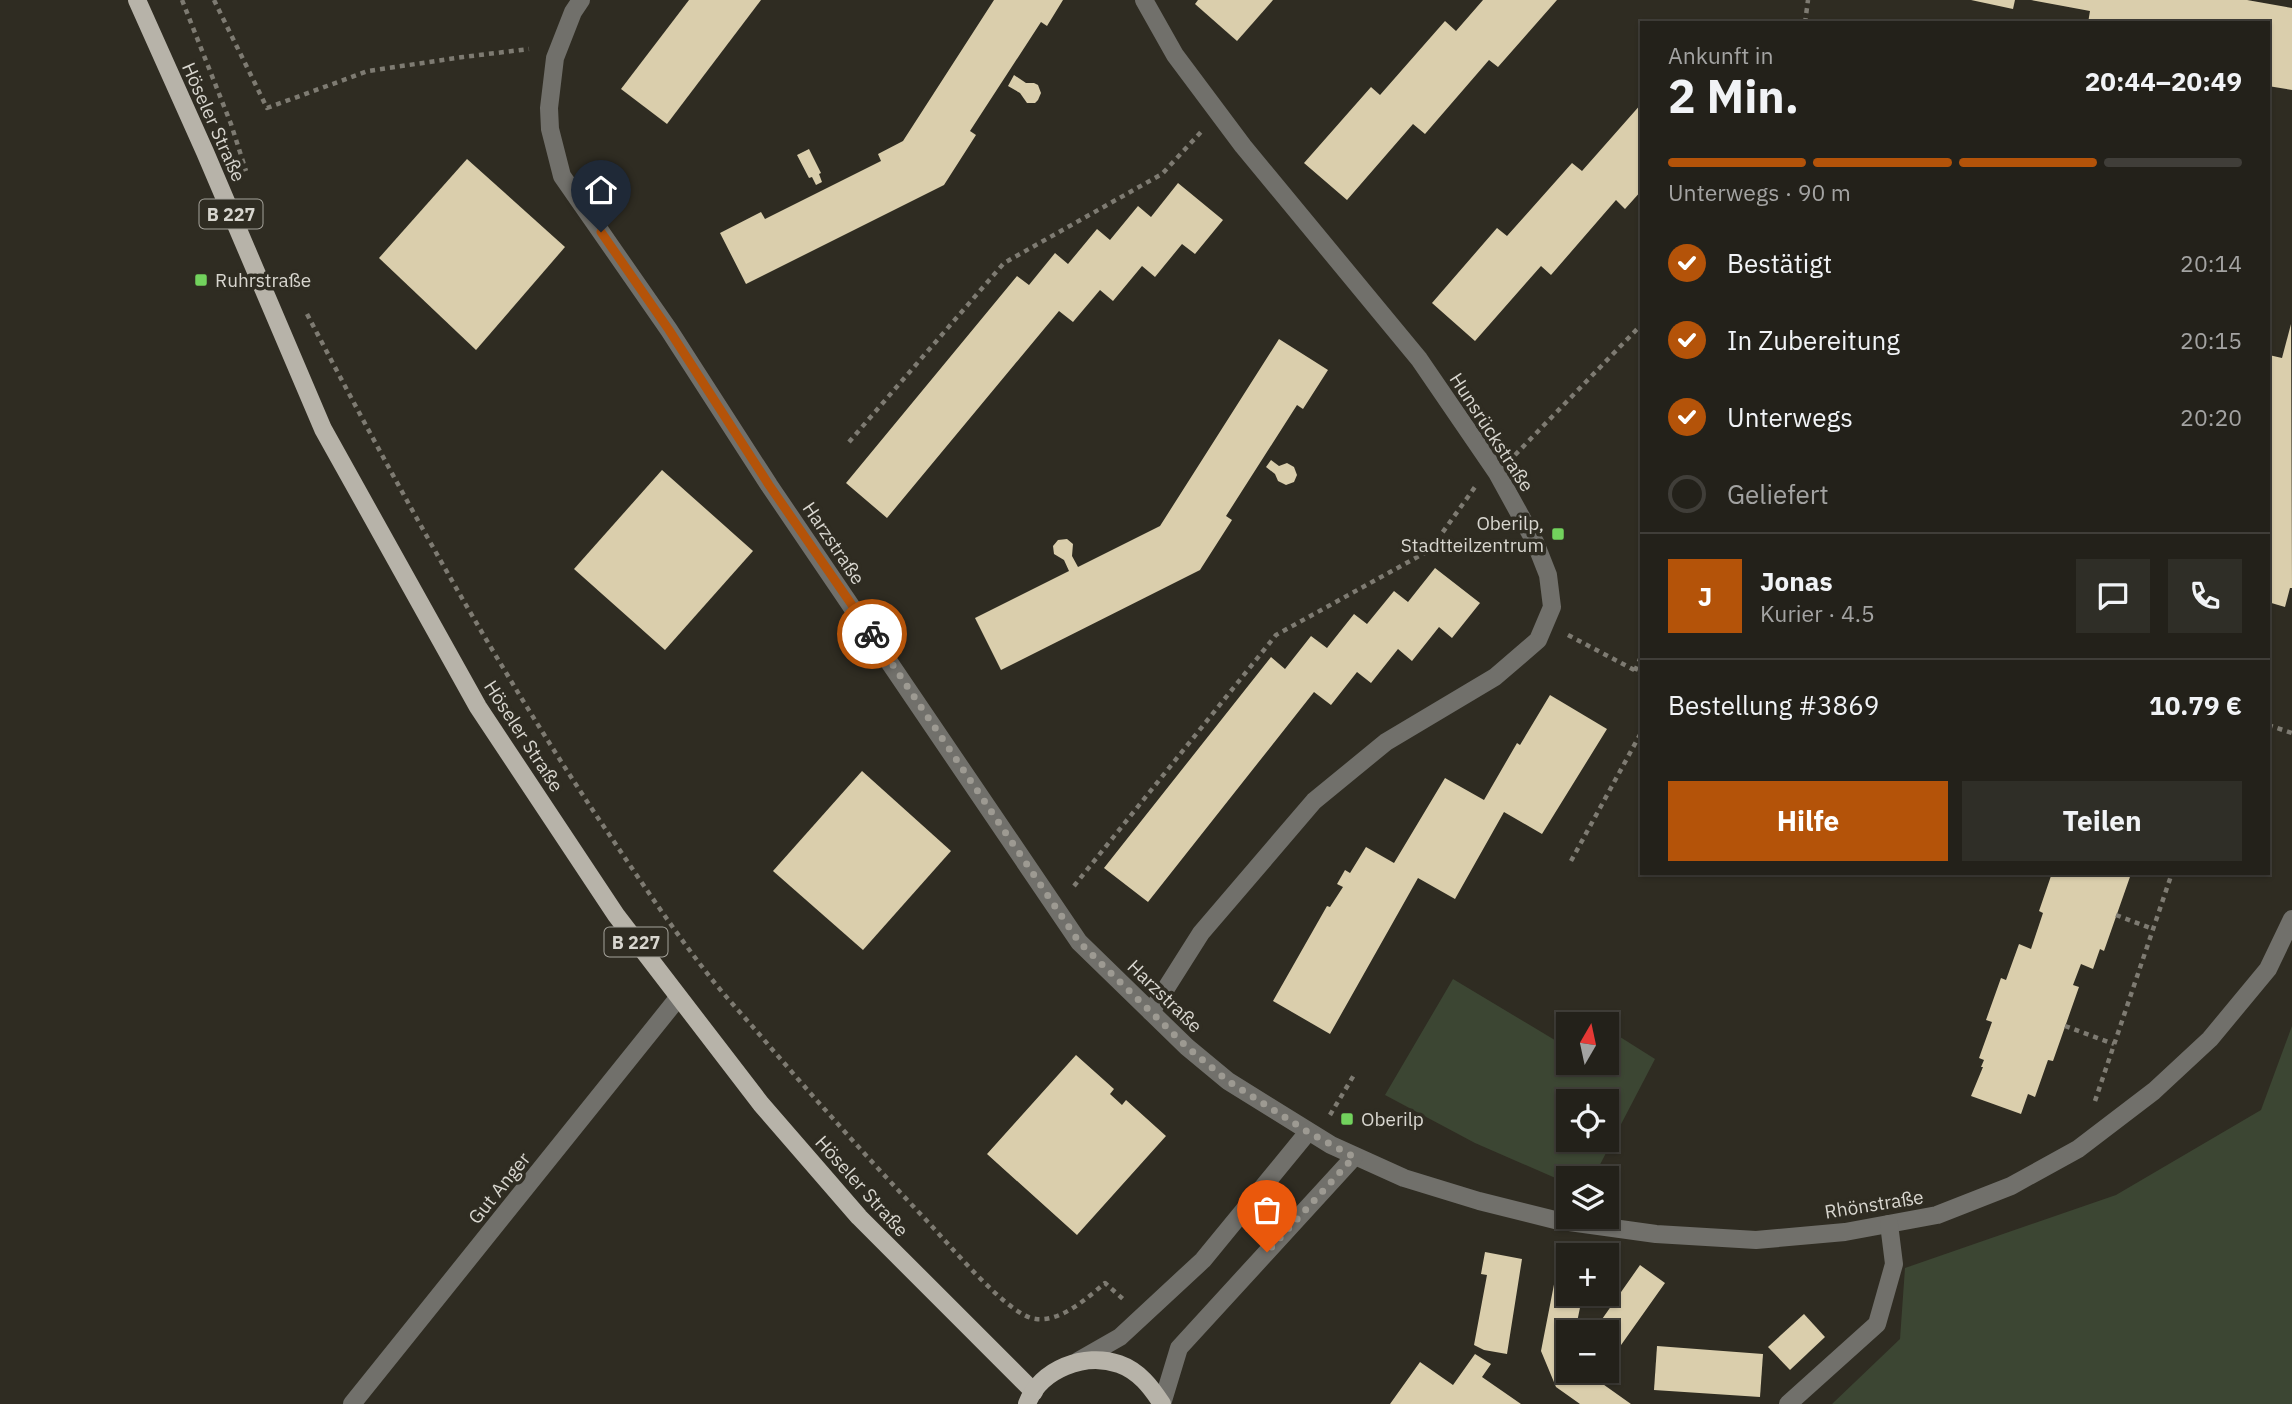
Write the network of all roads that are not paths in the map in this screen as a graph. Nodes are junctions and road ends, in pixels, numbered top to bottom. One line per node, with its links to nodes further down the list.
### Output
1 (137, 0): 5 (main road, Höseler Straße / B 227)
2 (581, 0): 6 (street, Harzstraße)
3 (1144, 0): 6 (street, Hunsrückstraße)
4 (2292, 919): 10 (street, Rhönstraße)
5 (678, 998): 12 (main road, Höseler Straße / B 227); 13 (street, Gut Anger)
6 (1151, 1012): 7 (street, Harzstraße)
7 (1308, 1132): 8 (street, Harzstraße); 11 (street)
8 (1331, 1145): 9 (street, Rhönstraße)
9 (1354, 1157): 10 (street, Rhönstraße); 14 (street)
10 (1889, 1224): 15 (street)
11 (1078, 1362): 12 (main road); 14 (main road)
12 (1031, 1398)
13 (352, 1404)
14 (1162, 1404)
15 (1788, 1404)

